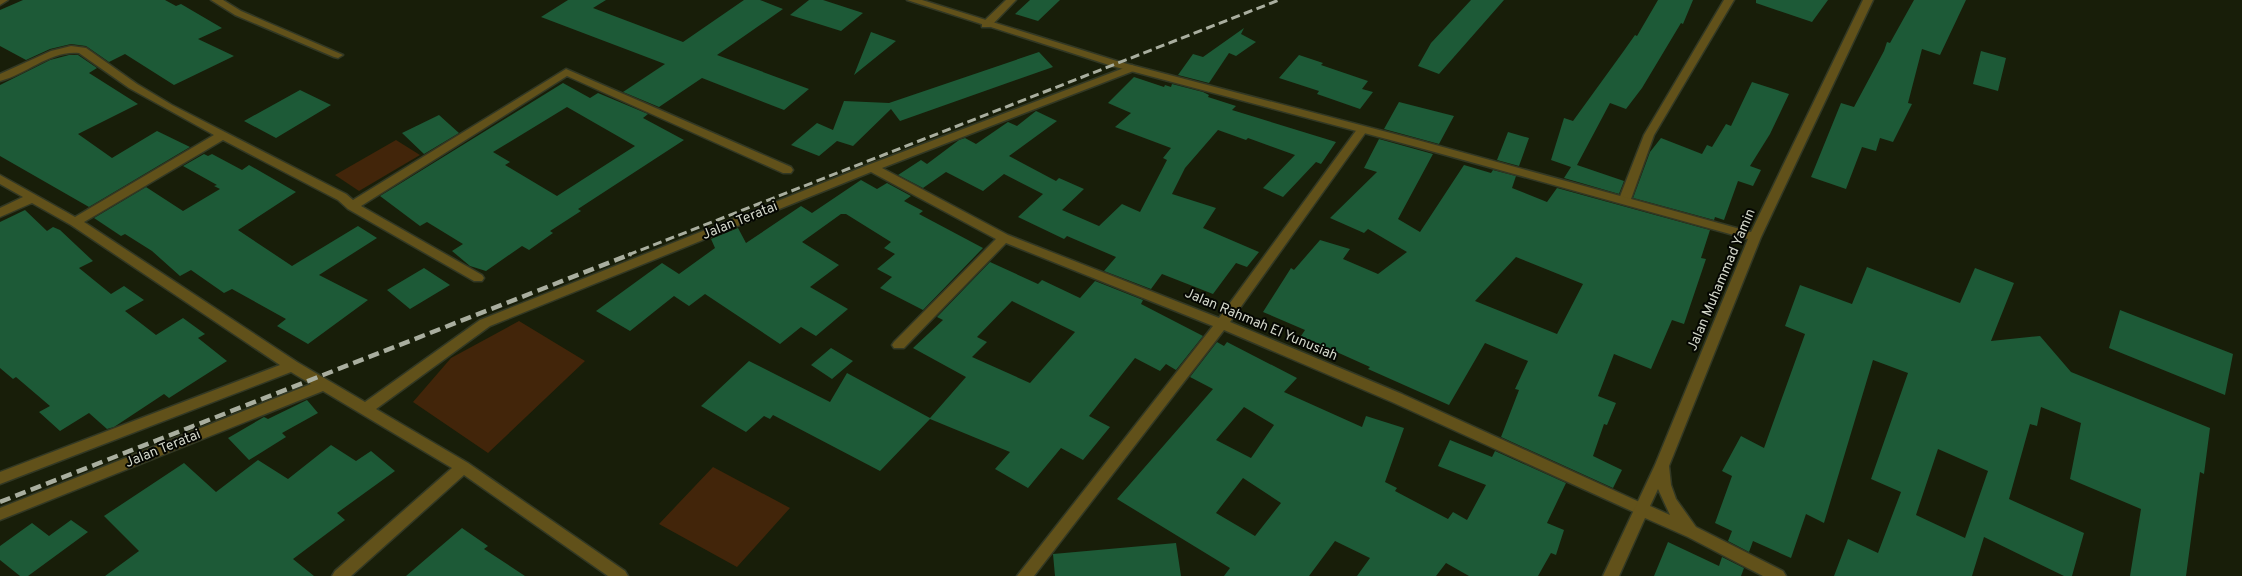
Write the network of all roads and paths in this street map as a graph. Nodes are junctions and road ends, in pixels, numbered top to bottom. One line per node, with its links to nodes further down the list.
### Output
1 (216, 0): 7 (street)
2 (912, 0): 6 (street)
3 (1011, 0): 6 (street)
4 (1729, 0): 16 (street)
5 (1868, 0): 20 (street, Jalan Muhammad Yamin)
6 (986, 25): 8 (street)
7 (338, 56)
8 (1132, 68): 10 (street); 12 (street, Jalan Teratai)
9 (0, 78): 11 (street)
10 (1362, 130): 16 (street); 23 (street)
11 (221, 136): 17 (street); 19 (street)
12 (872, 168): 21 (street, Jalan Rahmah El Yunusiah); 27 (street, Jalan Teratai)
13 (787, 170): 17 (street)
14 (0, 179): 15 (street)
15 (32, 198): 18 (street); 19 (street)
16 (1625, 200): 20 (street)
17 (352, 206): 22 (street)
18 (0, 213)
19 (75, 222): 25 (street)
20 (1755, 237): 28 (street, Jalan Muhammad Yamin)
21 (1004, 238): 23 (street, Jalan Rahmah El Yunusiah); 24 (street)
22 (478, 278)
23 (1222, 324): 31 (street, Jalan Rahmah El Yunusiah); 36 (street)
24 (898, 345)
25 (292, 366): 26 (street); 30 (street)
26 (325, 384): 27 (street); 32 (street, Jalan Teratai)
27 (367, 408): 29 (street)
28 (1662, 465): 31 (street, Jalan Muhammad Yamin); 33 (street)
29 (464, 467): 34 (street); 35 (street)
30 (0, 478)
31 (1640, 509): 33 (street, Jalan Rahmah El Yunusiah); 37 (street, Jalan Muhammad Yamin)
32 (0, 514)
33 (1693, 532): 38 (street, Jalan Rahmah El Yunusiah)
34 (340, 576)
35 (620, 576)
36 (1025, 576)
37 (1611, 576)
38 (1778, 576)

